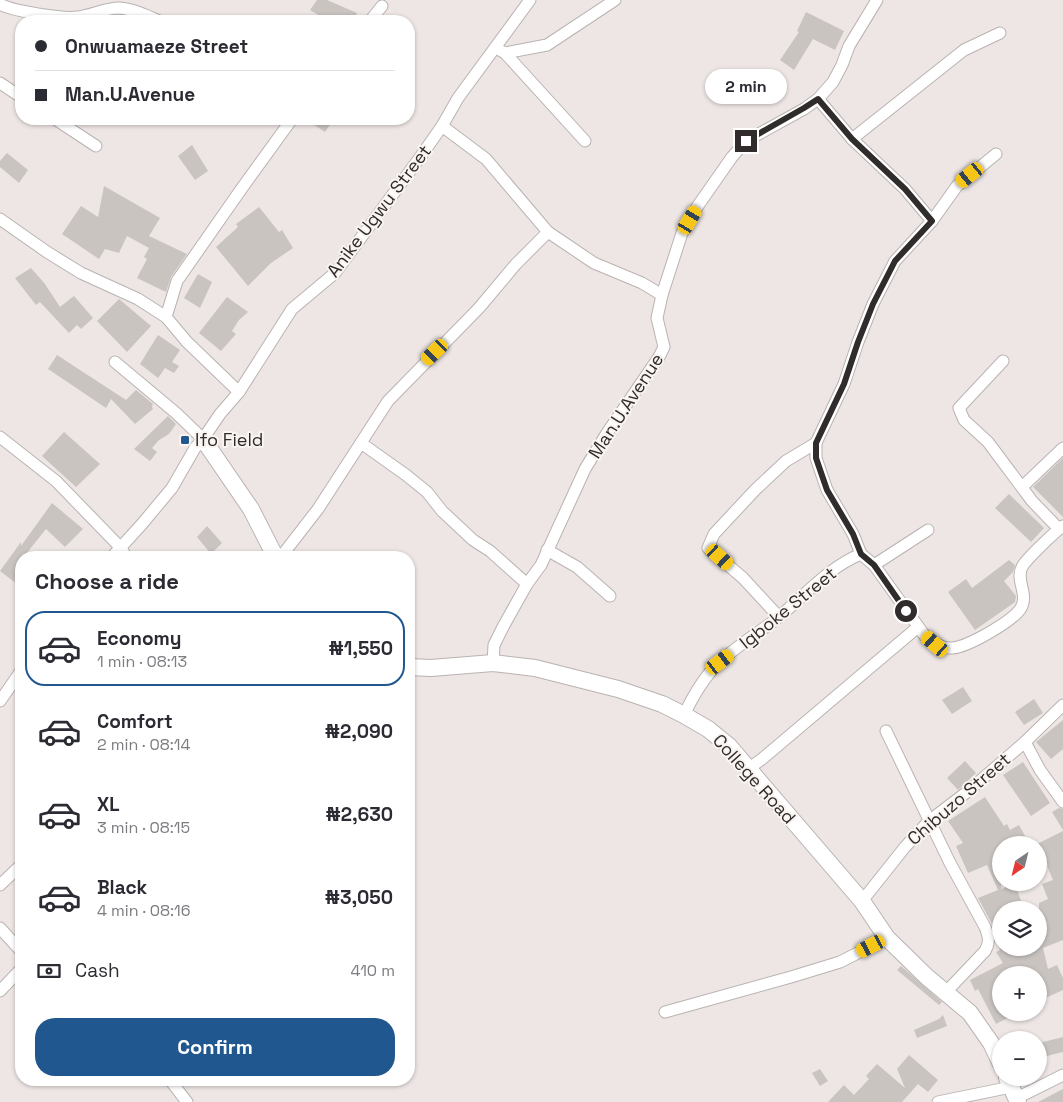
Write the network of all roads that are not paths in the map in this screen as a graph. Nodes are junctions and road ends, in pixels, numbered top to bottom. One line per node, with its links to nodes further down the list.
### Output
1 (530, 0): 12 (street, Anike Ugwu Street)
2 (615, 0): 12 (street)
3 (877, 0): 15 (street, Man.U.Avenue)
4 (0, 4): 7 (street)
5 (115, 4): 8 (street); 9 (street)
6 (382, 6): 10 (street)
7 (52, 15)
8 (84, 15)
9 (146, 15)
10 (375, 15)
11 (1000, 33): 19 (street)
12 (501, 51): 18 (street, Anike Ugwu Street); 20 (street)
13 (0, 83): 14 (street)
14 (15, 93)
15 (818, 99): 19 (street); 26 (street, Man.U.Avenue)
16 (63, 125): 21 (street)
17 (288, 125): 27 (street)
18 (442, 126): 25 (street); 30 (street, Anike Ugwu Street)
19 (852, 139): 24 (street)
20 (585, 141)
21 (96, 146)
22 (996, 154): 24 (street)
23 (0, 219): 27 (street)
24 (932, 221): 34 (street)
25 (548, 232): 26 (street); 33 (street)
26 (662, 295): 39 (street, Man.U.Avenue)
27 (166, 317): 30 (street)
28 (1004, 361): 36 (street)
29 (115, 362): 31 (street)
30 (239, 392): 31 (street, Anike Ugwu Street)
31 (204, 439): 41 (street, Anike Ugwu Street); 42 (main road)
32 (2, 443): 40 (street)
33 (362, 443): 43 (street); 46 (street)
34 (816, 443): 44 (street); 48 (street)
35 (1063, 448): 36 (street)
36 (1022, 487): 37 (street)
37 (1061, 528): 49 (street)
38 (928, 530): 45 (street)
39 (547, 550): 46 (street, Man.U.Avenue); 47 (street)
40 (122, 551)
41 (125, 551)
42 (272, 551)
43 (285, 551)
44 (861, 554): 45 (street); 48 (street, Igboke Street)
45 (874, 565): 49 (street)
46 (527, 584): 50 (street, Man.U.Avenue)
47 (610, 596)
48 (779, 617): 55 (street, Igboke Street)
49 (918, 627): 58 (street)
50 (493, 662): 51 (main road, College Road); 55 (main road, College Road)
51 (415, 667)
52 (15, 680): 53 (street)
53 (0, 701)
54 (1063, 705): 57 (street, Chibuzo Street)
55 (684, 715): 58 (main road, College Road)
56 (886, 731): 60 (street)
57 (1024, 742): 59 (street); 60 (street, Chibuzo Street)
58 (748, 769): 63 (main road, College Road)
59 (1063, 802)
60 (929, 821): 63 (street, Chibuzo Street); 69 (street)
61 (15, 871): 62 (street)
62 (0, 885)
63 (862, 901): 65 (main road, College Road)
64 (0, 928): 66 (street)
65 (886, 938): 69 (main road, College Road); 70 (street)
66 (15, 944)
67 (15, 975): 68 (street)
68 (0, 991)
69 (946, 992): 71 (main road, College Road)
70 (665, 1012)
71 (992, 1048)
72 (1063, 1076): 74 (street)
73 (175, 1086): 75 (street)
74 (1013, 1091): 76 (street)
75 (187, 1102)
76 (938, 1102)

